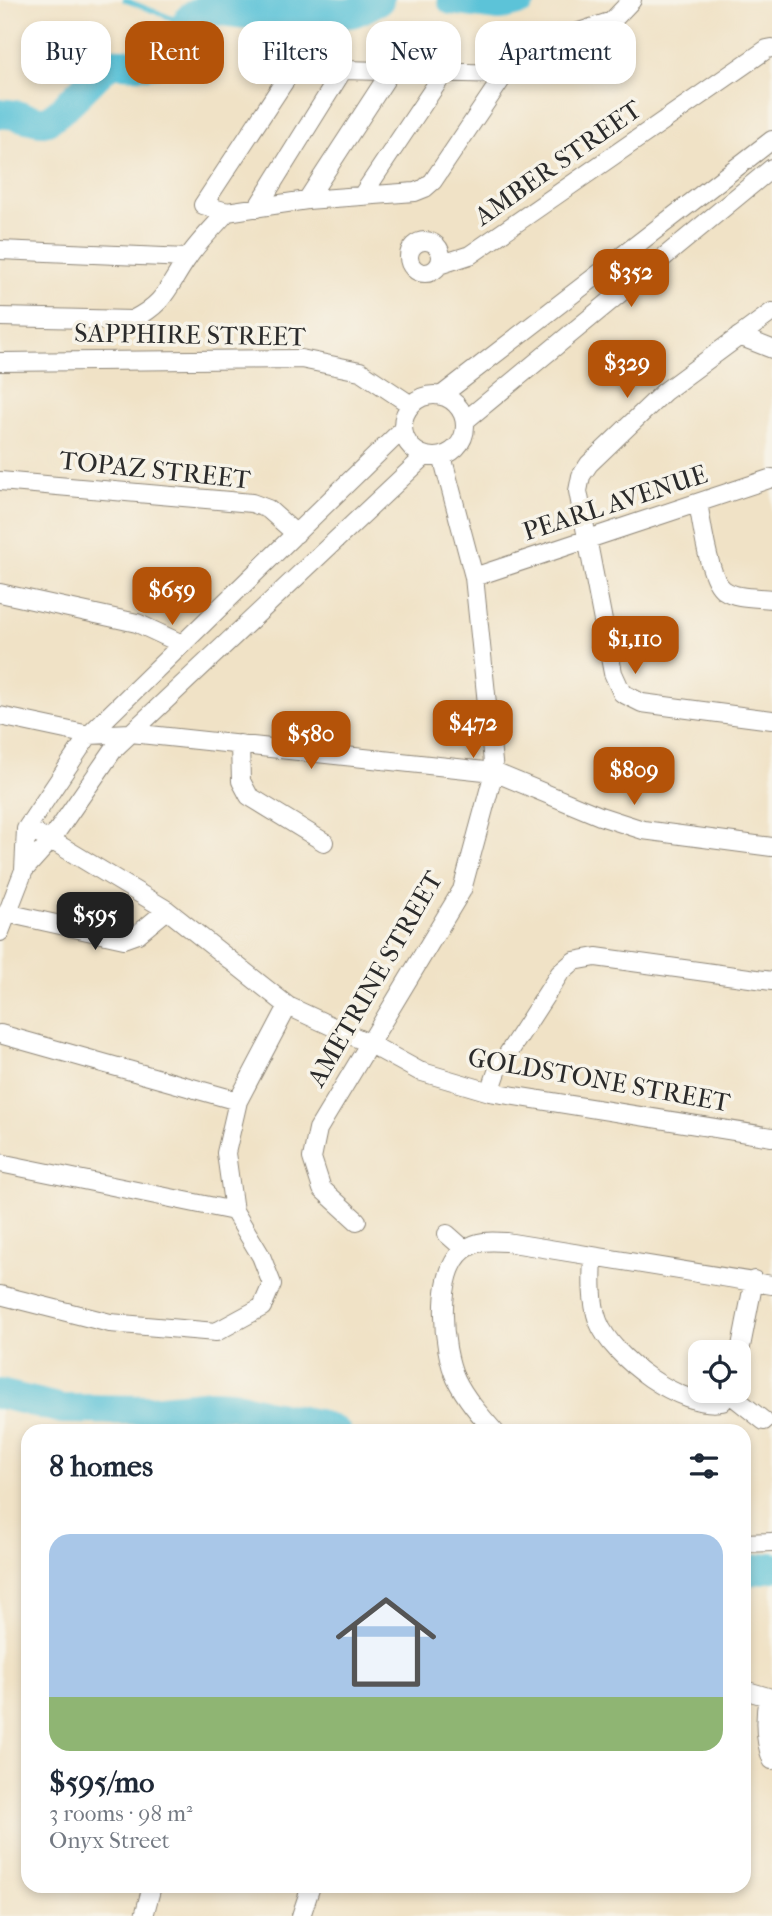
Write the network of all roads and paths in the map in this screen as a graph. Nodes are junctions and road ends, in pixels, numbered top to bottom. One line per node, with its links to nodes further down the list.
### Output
1 (632, 0): 2 (street)
2 (612, 21)
3 (772, 48): 17 (street, AMBER STREET)
4 (283, 84): 14 (street)
5 (334, 84): 13 (street)
6 (383, 84): 12 (street)
7 (436, 84): 11 (street)
8 (498, 84): 11 (street)
9 (772, 140): 23 (street)
10 (772, 168): 25 (street)
11 (363, 194): 12 (street)
12 (307, 200): 13 (street)
13 (257, 208): 14 (street)
14 (227, 212): 16 (street)
15 (0, 250): 16 (street)
16 (187, 258): 19 (street)
17 (439, 265)
18 (772, 312): 20 (street)
19 (0, 317)
20 (739, 336): 21 (street); 32 (street)
21 (772, 349)
22 (0, 362): 24 (street, SAPPHIRE STREET)
23 (442, 395): 24 (street); 25 (street)
24 (411, 405): 26 (street)
25 (466, 420): 27 (street)
26 (403, 429): 27 (street); 31 (street)
27 (434, 456): 33 (street, AMETRINE STREET); 39 (street)
28 (772, 478): 30 (street, PEARL AVENUE)
29 (0, 481): 31 (street, TOPAZ STREET)
30 (698, 503): 32 (street, PEARL AVENUE); 35 (street)
31 (296, 534): 36 (street)
32 (587, 539): 33 (street, PEARL AVENUE); 38 (street)
33 (474, 577): 42 (street, AMETRINE STREET)
34 (0, 593): 36 (street)
35 (772, 599)
36 (182, 644): 40 (street)
37 (0, 716): 40 (street)
38 (772, 720)
39 (131, 733): 40 (street); 41 (street); 44 (street)
40 (89, 735): 43 (street)
41 (240, 744): 42 (street); 45 (street)
42 (494, 772): 46 (street); 54 (street, AMETRINE STREET)
43 (26, 829): 44 (street, GOLDSTONE STREET); 47 (street)
44 (51, 841): 47 (street); 48 (street, GOLDSTONE STREET)
45 (324, 842)
46 (772, 847)
47 (24, 870): 49 (street)
48 (167, 910): 49 (street); 52 (street, GOLDSTONE STREET)
49 (6, 913): 50 (street)
50 (0, 932)
51 (772, 981): 55 (street)
52 (288, 1006): 54 (street, GOLDSTONE STREET); 56 (street)
53 (0, 1034): 56 (street)
54 (368, 1043): 55 (street, GOLDSTONE STREET); 60 (street, AMETRINE STREET)
55 (490, 1092): 57 (street, GOLDSTONE STREET)
56 (238, 1101): 59 (street)
57 (772, 1137)
58 (0, 1163): 59 (street)
59 (234, 1211): 66 (street)
60 (357, 1221)
61 (447, 1234): 62 (street)
62 (464, 1249): 63 (street); 71 (street)
63 (593, 1256): 64 (street); 68 (street)
64 (754, 1280): 65 (street); 67 (street)
65 (772, 1285)
66 (0, 1294)
67 (742, 1340)
68 (688, 1397)
69 (742, 1403): 70 (street)
70 (764, 1421)
71 (489, 1424)
72 (772, 1542): 73 (street)
73 (751, 1543)
74 (751, 1691): 75 (street)
75 (770, 1694): 76 (street)
76 (772, 1760)
77 (150, 1893): 79 (street)
78 (309, 1893): 80 (street)
79 (144, 1916)
80 (301, 1916)

